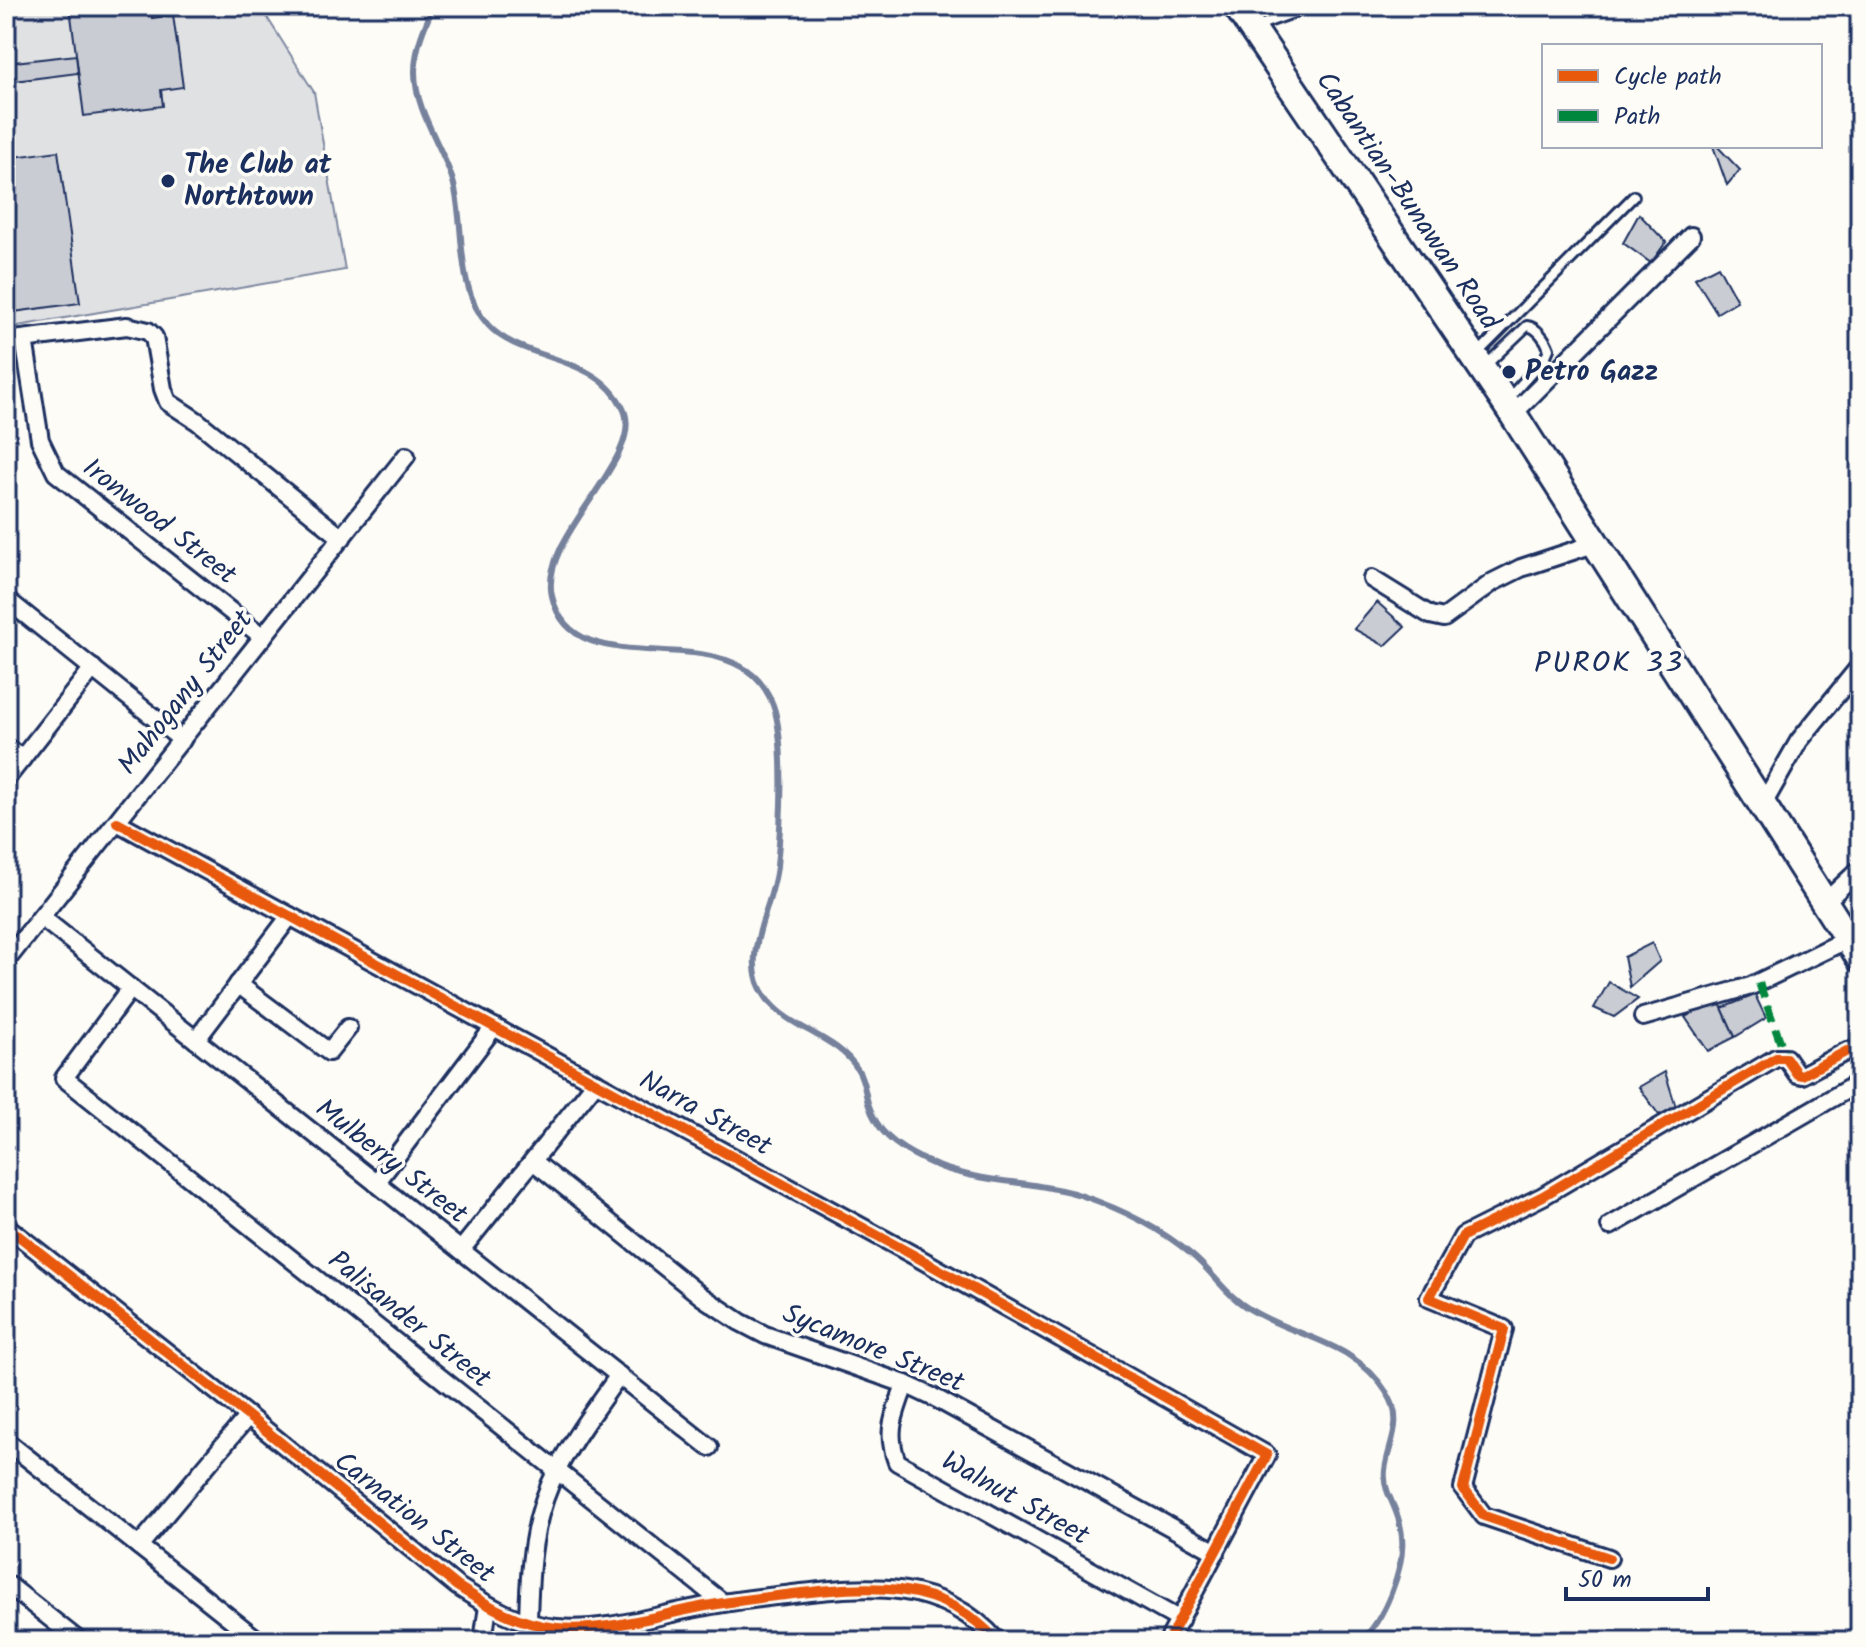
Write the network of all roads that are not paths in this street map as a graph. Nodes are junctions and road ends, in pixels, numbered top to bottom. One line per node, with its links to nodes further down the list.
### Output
1 (1237, 6): 3 (main road, Cabantian-Bunawan Road)
2 (1313, 6): 3 (lane)
3 (1251, 28): 8 (main road, Cabantian-Bunawan Road)
4 (1634, 196): 8 (lane)
5 (1691, 236): 9 (street)
6 (24, 339): 7 (street); 11 (street); 15 (street, Ironwood Street)
7 (6, 341)
8 (1478, 363): 9 (main road, Cabantian-Bunawan Road); 9 (lane)
9 (1509, 408): 12 (main road, Cabantian-Bunawan Road)
10 (406, 456): 11 (street, Mahogany Street)
11 (342, 538): 15 (street, Mahogany Street)
12 (1597, 543): 13 (street); 22 (main road, Cabantian-Bunawan Road)
13 (1372, 579)
14 (6, 599): 17 (street)
15 (263, 637): 18 (street, Mahogany Street)
16 (1860, 666): 22 (street)
17 (93, 668): 18 (street); 20 (street)
18 (182, 740): 23 (street, Mahogany Street)
19 (6, 747): 20 (street)
20 (22, 759): 21 (street)
21 (6, 779)
22 (1762, 806): 25 (main road, Cabantian-Bunawan Road)
23 (117, 822): 26 (street, Narra Street); 27 (street, Mahogany Street)
24 (1860, 869): 25 (street)
25 (1824, 903): 28 (main road, Cabantian-Bunawan Road)
26 (290, 916): 30 (street); 33 (street, Narra Street)
27 (41, 917): 29 (street, Mahogany Street); 31 (street, Mulberry Street)
28 (1854, 949): 32 (street)
29 (6, 961)
30 (238, 984): 34 (street); 35 (street)
31 (131, 988): 35 (street, Mulberry Street); 49 (street, Palisander Street)
32 (1643, 1017)
33 (494, 1027): 37 (street, Narra Street); 40 (street)
34 (348, 1028)
35 (196, 1040): 40 (street, Mulberry Street)
36 (1860, 1060): 52 (street)
37 (596, 1082): 39 (street); 51 (street, Narra Street)
38 (1860, 1082): 42 (street)
39 (533, 1161): 43 (street); 45 (street, Sycamore Street)
40 (376, 1183): 43 (street, Mulberry Street)
41 (6, 1226): 46 (street, Carnation Street)
42 (1610, 1226)
43 (461, 1250): 44 (street, Mulberry Street)
44 (619, 1375): 48 (street, Mulberry Street); 49 (street)
45 (905, 1384): 51 (street, Sycamore Street); 56 (street, Walnut Street)
46 (248, 1416): 50 (street); 55 (street, Carnation Street)
47 (6, 1441): 50 (street)
48 (709, 1447)
49 (556, 1470): 54 (street, Palisander Street); 57 (street)
50 (139, 1546): 59 (street)
51 (1216, 1552): 56 (street)
52 (1609, 1558)
53 (6, 1583): 58 (street)
54 (722, 1602): 57 (street, Carnation Street); 61 (street, Carnation Street)
55 (488, 1606): 57 (street, Carnation Street); 60 (street)
56 (1180, 1620): 62 (street)
57 (528, 1623)
58 (79, 1641)
59 (259, 1641)
60 (483, 1641)
61 (997, 1641)
62 (1168, 1641)

